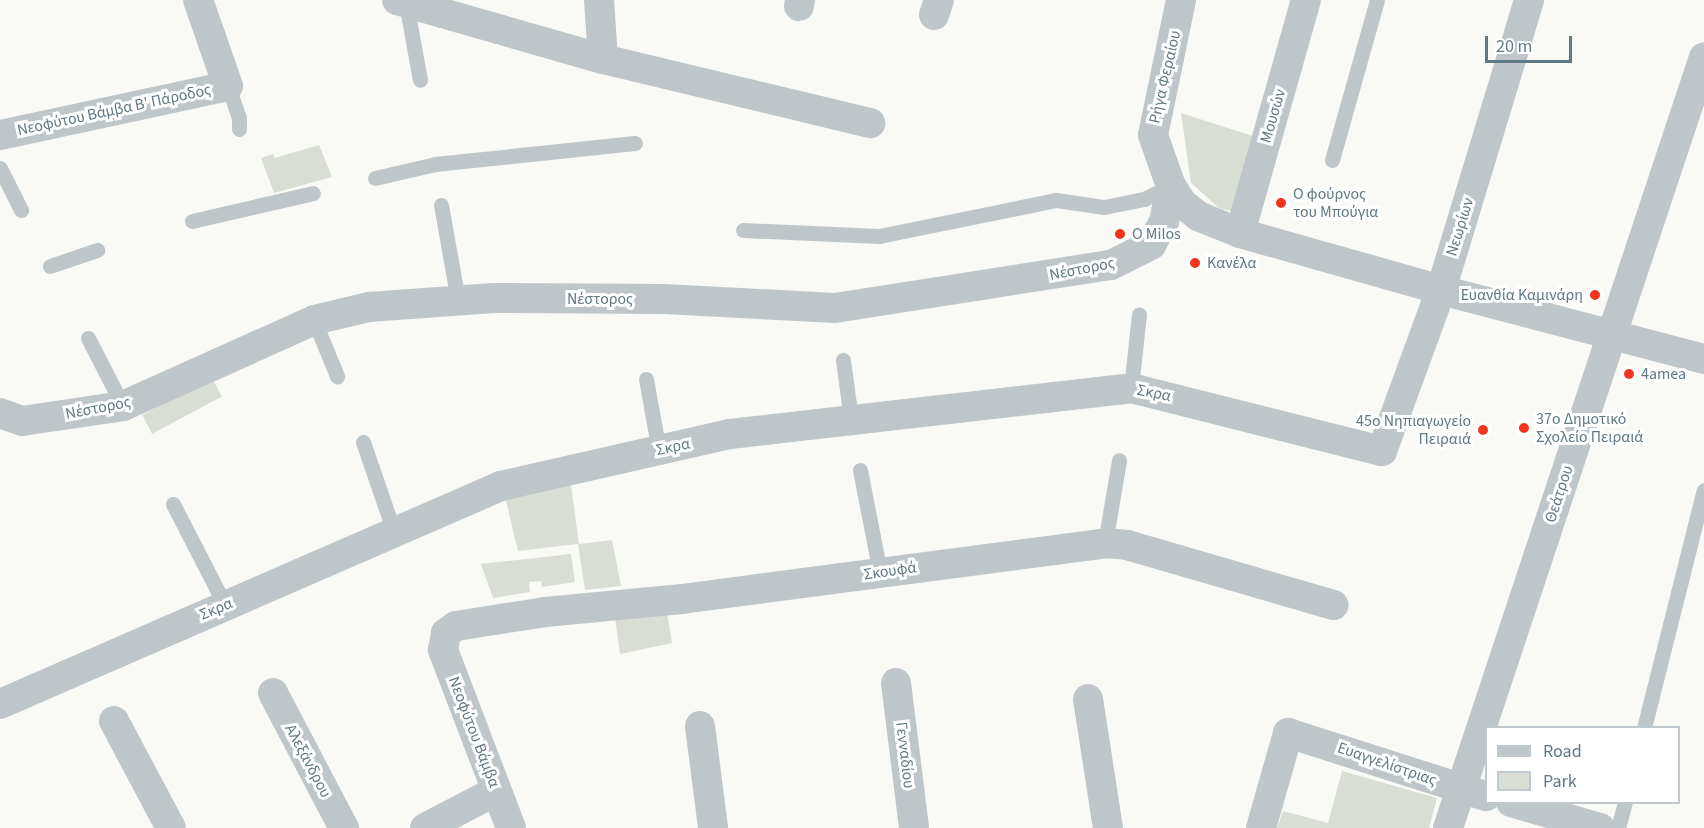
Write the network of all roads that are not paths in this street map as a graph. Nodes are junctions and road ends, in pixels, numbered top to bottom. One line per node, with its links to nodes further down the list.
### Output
1 (198, 0): 11 (street)
2 (599, 0): 9 (street)
3 (1181, 0): 19 (street, Ρήγα Φεραίου)
4 (1306, 0): 25 (street, Μουσών)
5 (1377, 0): 16 (lane)
6 (1529, 0): 28 (street, Νεωρίων)
7 (402, 1): 9 (street); 10 (lane)
8 (1704, 57): 32 (street, Θεάτρου)
9 (603, 59): 12 (street)
10 (420, 80)
11 (228, 86): 13 (lane); 14 (street, Νεοφύτου Βάμβα Β' Πάροδος)
12 (870, 123)
13 (239, 129)
14 (0, 135)
15 (635, 143): 18 (lane)
16 (1332, 160)
17 (0, 168): 22 (lane)
18 (375, 178)
19 (1171, 186): 24 (lane); 25 (street); 29 (street, Νέστορος)
20 (313, 193): 23 (lane)
21 (441, 205): 29 (lane)
22 (21, 210)
23 (192, 221)
24 (743, 230)
25 (1240, 233): 28 (street)
26 (97, 250): 27 (lane)
27 (50, 266)
28 (1441, 290): 32 (street); 44 (street, Νεωρίων)
29 (458, 300): 31 (street, Νέστορος)
30 (1138, 314): 38 (lane)
31 (314, 320): 36 (lane); 39 (street, Νέστορος)
32 (1613, 332): 34 (street); 61 (street, Θεάτρου)
33 (88, 338): 39 (lane)
34 (1704, 359)
35 (843, 360): 41 (lane)
36 (337, 376)
37 (646, 379): 43 (lane)
38 (1131, 388): 41 (street, Σκρα); 44 (street, Σκρα)
39 (123, 406): 40 (street, Νέστορος)
40 (0, 413)
41 (851, 418): 43 (street, Σκρα)
42 (363, 442): 49 (lane)
43 (659, 451): 49 (street, Σκρα)
44 (1382, 451)
45 (1119, 460): 50 (lane)
46 (860, 470): 51 (lane)
47 (1704, 490): 62 (lane)
48 (173, 504): 52 (lane)
49 (394, 532): 52 (street, Σκρα)
50 (1105, 543): 51 (street, Σκουφά); 53 (street, Σκουφά)
51 (880, 573): 54 (street, Σκουφά)
52 (225, 605): 58 (street, Σκρα)
53 (1333, 605)
54 (445, 636): 64 (street, Νεοφύτου Βάμβα)
55 (896, 682): 73 (street, Γενναδίου)
56 (273, 693): 69 (street, Αλεξάνδρου)
57 (1088, 699): 74 (street)
58 (0, 704)
59 (114, 721): 68 (street)
60 (700, 726): 72 (street)
61 (1494, 726)
62 (1645, 726)
63 (1485, 756): 65 (street, Θεάτρου)
64 (496, 790): 70 (street); 71 (street, Νεοφύτου Βάμβα)
65 (1474, 792): 75 (street, Ευαγγελίστριας); 76 (street, Θεάτρου)
66 (1518, 804): 77 (street)
67 (1624, 804): 78 (lane)
68 (171, 828)
69 (344, 828)
70 (425, 828)
71 (511, 828)
72 (713, 828)
73 (914, 828)
74 (1108, 828)
75 (1261, 828)
76 (1448, 828)
77 (1600, 828)
78 (1618, 828)

